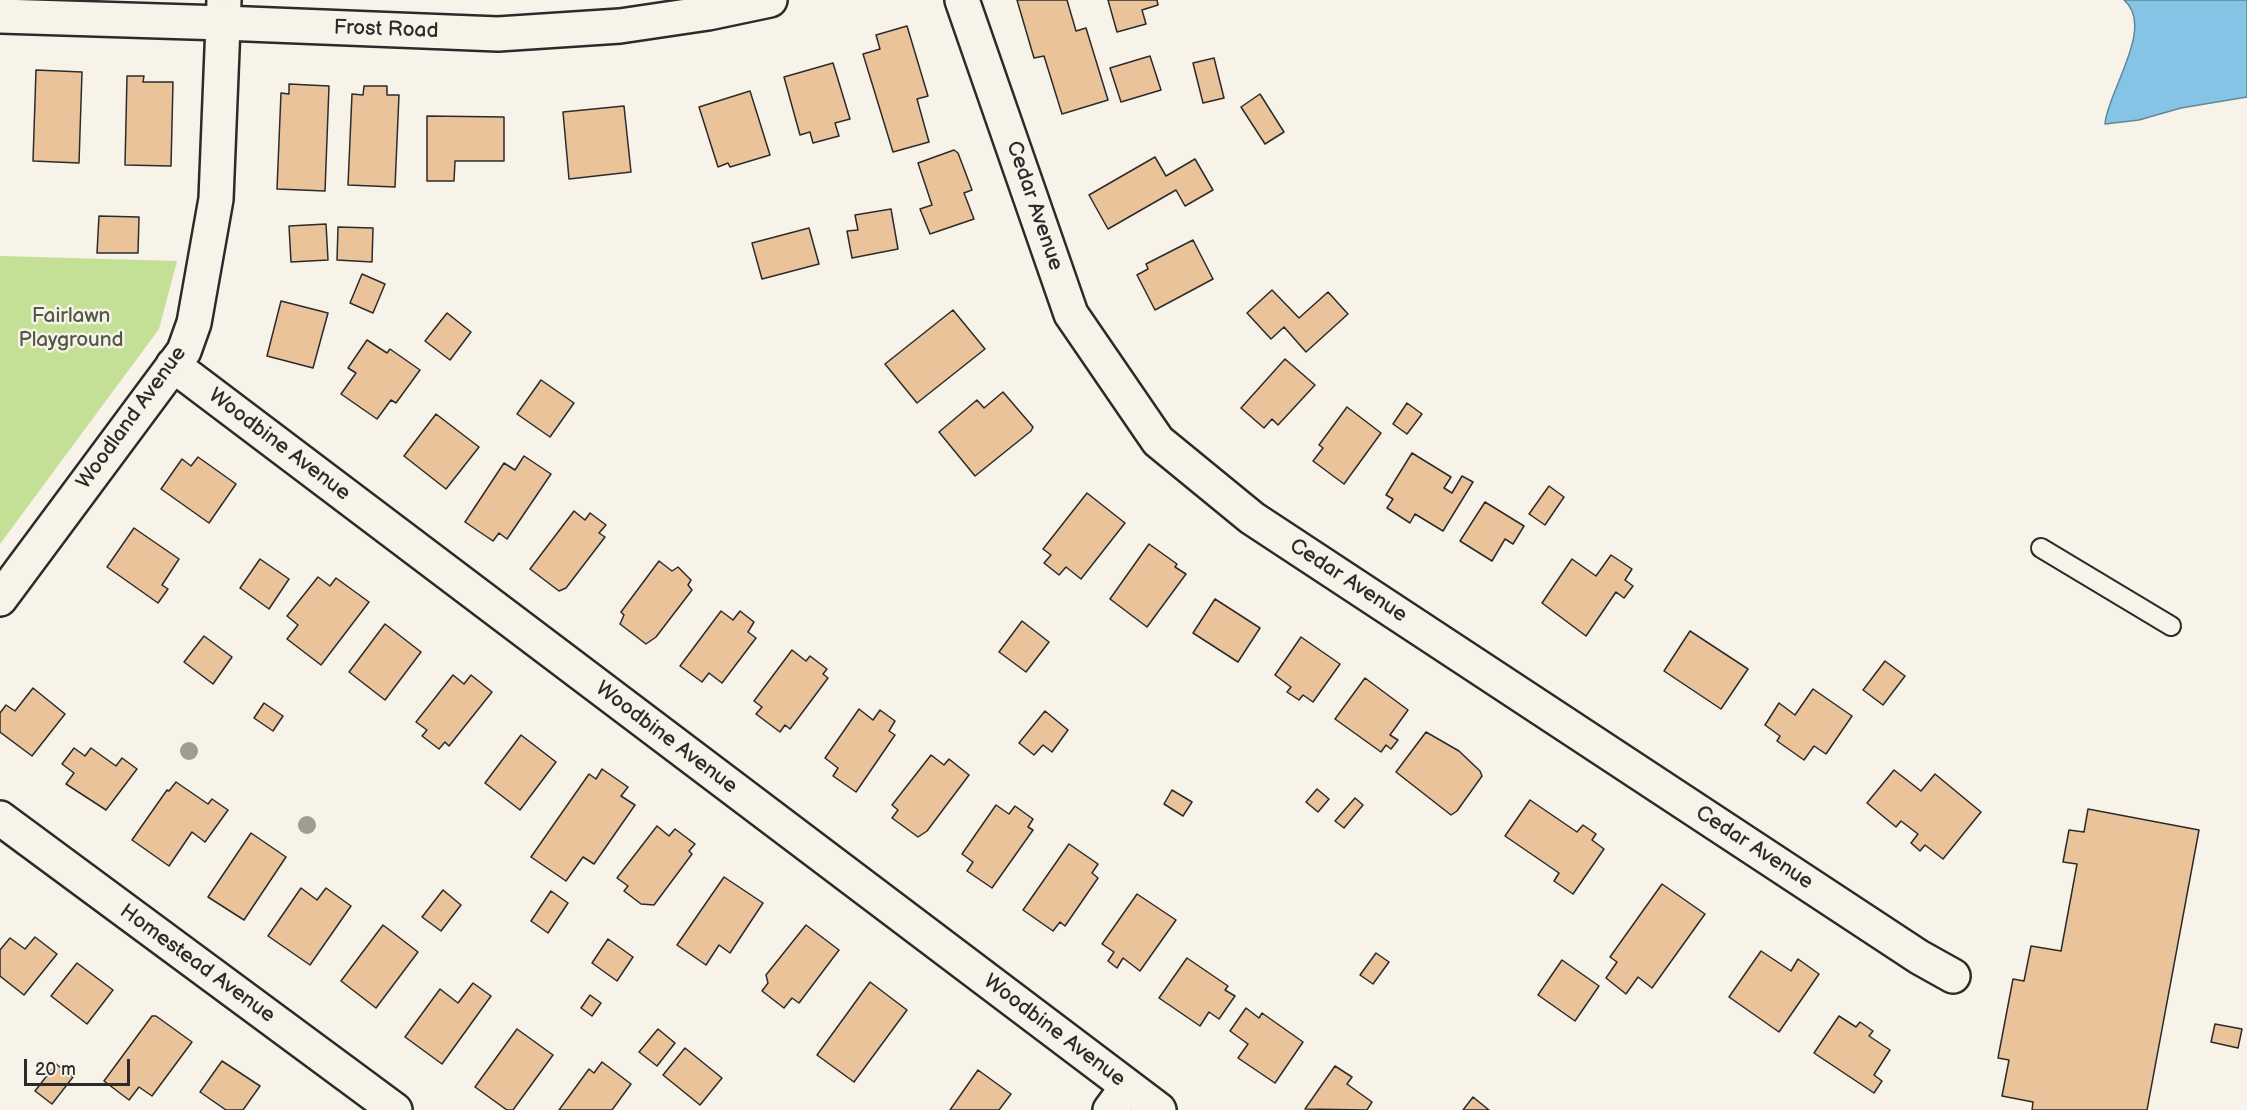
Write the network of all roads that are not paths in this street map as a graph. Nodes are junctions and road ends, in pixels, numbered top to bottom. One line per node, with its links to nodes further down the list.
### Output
1 (770, 0): 3 (street, Frost Road)
2 (962, 0): 10 (street, Cedar Avenue)
3 (224, 11): 4 (street, Frost Road); 5 (street, Woodland Avenue)
4 (0, 16)
5 (174, 366): 7 (street, Woodland Avenue); 11 (street, Woodbine Avenue)
6 (2041, 548): 8 (lane)
7 (0, 599)
8 (2171, 626)
9 (0, 818): 12 (street, Homestead Avenue)
10 (1953, 976)
11 (1118, 1098): 13 (street, Woodbine Avenue)
12 (395, 1110)
13 (1159, 1110)

